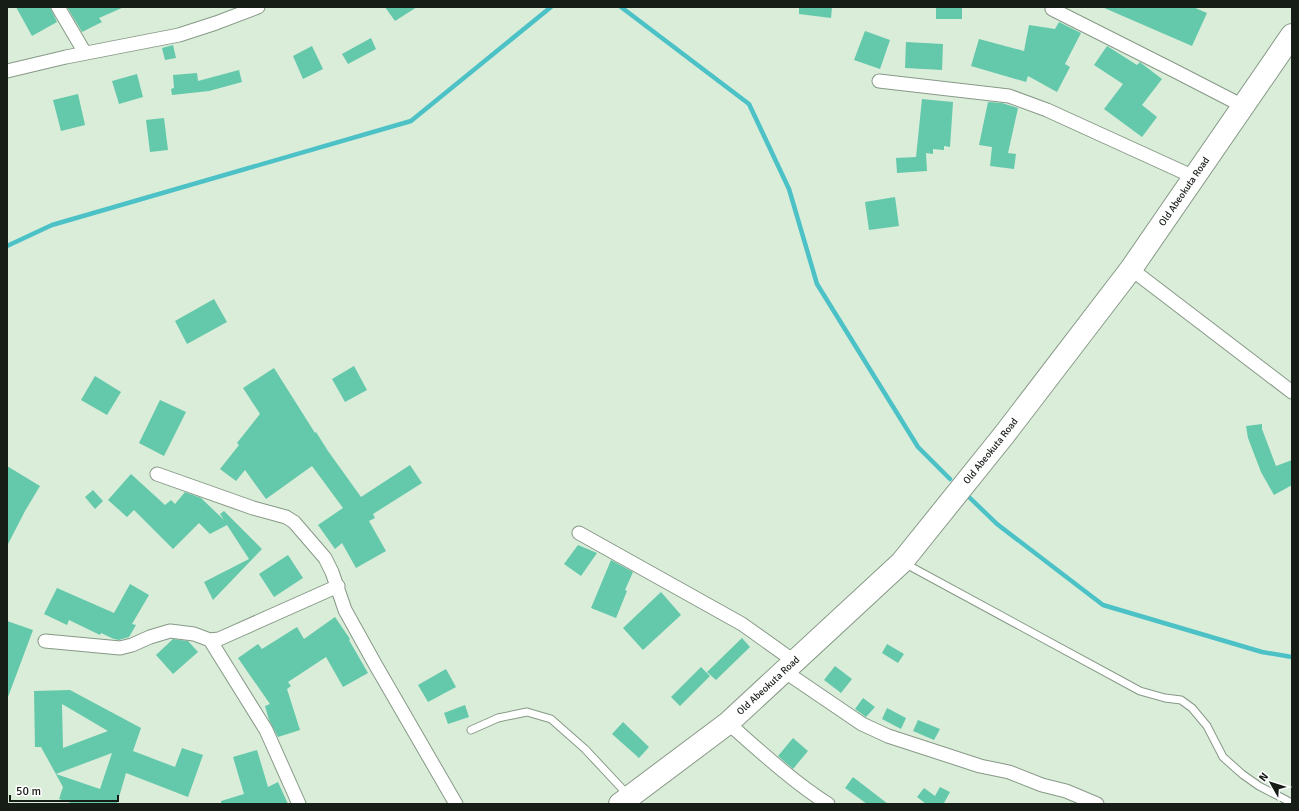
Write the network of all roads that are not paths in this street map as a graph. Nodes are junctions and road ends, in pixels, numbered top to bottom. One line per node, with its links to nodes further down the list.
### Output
1 (58, 7): 5 (street)
2 (258, 7): 5 (street)
3 (1052, 9): 8 (street)
4 (1292, 35): 8 (highway, Old Abeokuta Road)
5 (85, 53): 6 (street)
6 (7, 70)
7 (879, 81): 9 (street)
8 (1243, 106): 9 (highway, Old Abeokuta Road)
9 (1194, 177): 10 (highway, Old Abeokuta Road)
10 (1131, 269): 11 (street); 14 (highway, Old Abeokuta Road)
11 (1292, 392)
12 (157, 474): 15 (street)
13 (579, 533): 18 (street)
14 (902, 562): 18 (highway, Old Abeokuta Road); 22 (lane)
15 (338, 586): 17 (street); 24 (street)
16 (45, 640): 17 (street)
17 (210, 640): 23 (street)
18 (789, 666): 19 (highway, Old Abeokuta Road); 26 (street)
19 (728, 723): 21 (highway, Old Abeokuta Road); 25 (street)
20 (471, 730): 21 (lane)
21 (625, 800)
22 (1292, 803)
23 (299, 804)
24 (456, 804)
25 (828, 804)
26 (1097, 804)

